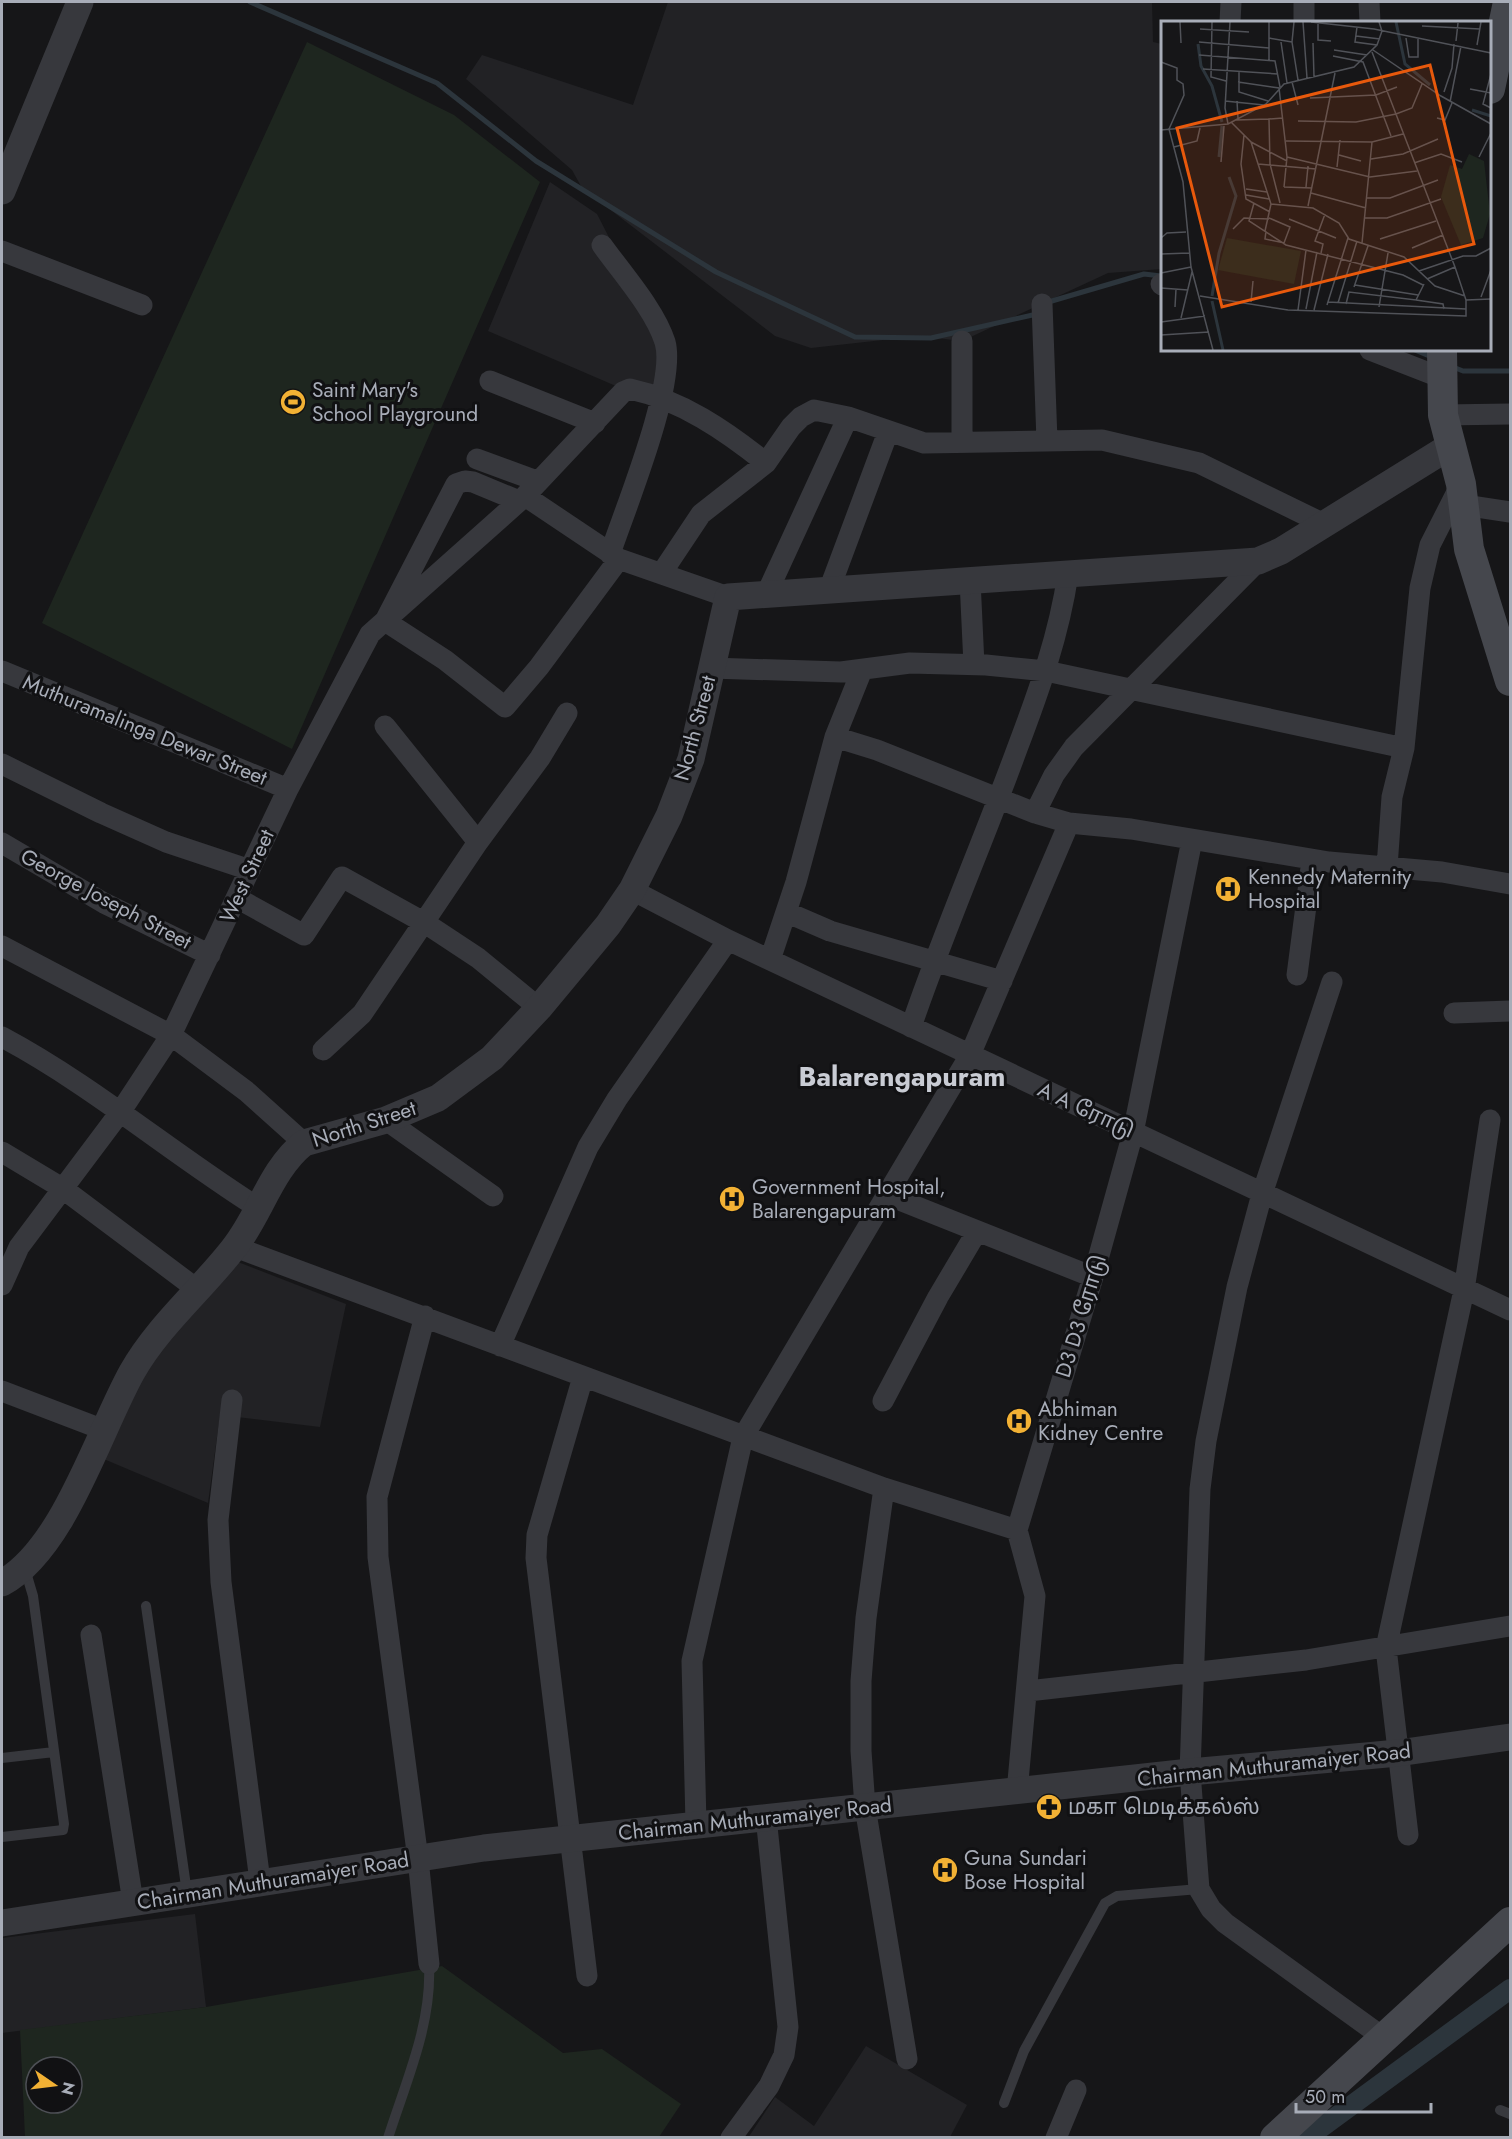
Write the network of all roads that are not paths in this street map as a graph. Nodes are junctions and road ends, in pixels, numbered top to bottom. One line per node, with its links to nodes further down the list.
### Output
1 (80, 2): 10 (street)
2 (1231, 2): 6 (street)
3 (1304, 2): 7 (street)
4 (1369, 2): 8 (street)
5 (1508, 2): 9 (main road)
6 (1230, 21)
7 (1304, 21)
8 (1370, 21)
9 (1491, 85)
10 (2, 191)
11 (602, 245): 19 (street)
12 (2, 251): 14 (street)
13 (1042, 304): 25 (street)
14 (142, 305)
15 (962, 341): 26 (street)
16 (1375, 351): 17 (street)
17 (1442, 364): 21 (main road)
18 (490, 381): 23 (street)
19 (662, 398): 23 (street, West Street); 29 (street); 34 (street)
20 (1510, 414): 21 (street)
21 (1443, 415): 27 (main road)
22 (848, 417): 24 (street); 29 (street); 40 (street)
23 (595, 423): 30 (street, West Street)
24 (888, 432): 26 (street); 39 (street)
25 (1047, 441): 26 (street); 33 (street)
26 (962, 442)
27 (1452, 445): 31 (main road); 33 (street)
28 (477, 459): 30 (street)
29 (766, 463): 36 (street)
30 (527, 493): 34 (street); 42 (street, West Street); 42 (street)
31 (1463, 494): 32 (street); 48 (main road); 53 (street)
32 (1510, 512)
33 (1324, 524): 35 (street)
34 (615, 556): 36 (street); 42 (street)
35 (1258, 561): 37 (street); 49 (street)
36 (661, 574): 41 (street)
37 (1068, 574): 38 (street); 47 (street)
38 (970, 580): 39 (street); 43 (street)
39 (829, 590): 40 (street)
40 (766, 595): 41 (street)
41 (728, 597): 44 (street, North Street)
42 (385, 621): 55 (street, West Street)
43 (974, 664): 45 (street); 47 (street)
44 (711, 668): 45 (street); 66 (street, North Street)
45 (862, 670): 52 (street)
46 (2, 671): 55 (street, Muthuramalinga Dewar Street)
47 (1046, 671): 49 (street); 56 (street)
48 (1510, 681)
49 (1131, 688): 53 (street); 57 (street)
50 (567, 713): 60 (street)
51 (385, 726): 60 (street)
52 (835, 737): 56 (street); 68 (street)
53 (1404, 748): 63 (street)
54 (2, 764): 64 (street)
55 (288, 789): 64 (street, West Street)
56 (1000, 797): 57 (street); 74 (street)
57 (1035, 813): 58 (street)
58 (1069, 823): 59 (street); 76 (street)
59 (1192, 840): 62 (street); 89 (street, D3 D3 ரோடு)
60 (478, 842): 69 (street)
61 (2, 843): 72 (street, George Joseph Street)
62 (1312, 860): 63 (street); 75 (street)
63 (1387, 867): 65 (street)
64 (250, 870): 67 (street, West Street)
65 (1510, 884)
66 (632, 890): 70 (street, A A ரோடு); 78 (street, North Street)
67 (237, 898): 69 (street); 72 (street, West Street)
68 (786, 912): 73 (street); 74 (street)
69 (424, 923): 78 (street); 84 (street)
70 (728, 940): 73 (street, A A ரோடு); 105 (street)
71 (2, 946): 82 (street)
72 (210, 955): 82 (street, West Street)
73 (770, 960): 81 (street, A A ரோடு)
74 (933, 960): 76 (street); 81 (street)
75 (1297, 975)
76 (1002, 981): 85 (street)
77 (1332, 982): 93 (street)
78 (539, 1008): 87 (street, North Street)
79 (1510, 1011): 80 (street)
80 (1454, 1012)
81 (911, 1027): 85 (street, A A ரோடு)
82 (171, 1035): 86 (street, West Street); 90 (street)
83 (2, 1037): 86 (street)
84 (323, 1050)
85 (970, 1055): 89 (street, A A ரோடு); 94 (street)
86 (121, 1112): 92 (street, West Street); 96 (street)
87 (386, 1120): 90 (street, North Street); 95 (street)
88 (1490, 1120): 102 (street)
89 (1133, 1133): 93 (street, A A ரோடு); 99 (street, D3 D3 ரோடு)
90 (304, 1143): 96 (street, North Street)
91 (2, 1152): 92 (street)
92 (62, 1188): 100 (street, West Street); 101 (street)
93 (1262, 1194): 102 (street, A A ரோடு); 120 (street)
94 (886, 1195): 97 (street); 111 (street)
95 (493, 1196)
96 (257, 1207): 98 (street, North Street)
97 (976, 1233): 99 (street); 109 (street)
98 (235, 1246): 101 (street, North Street); 104 (street)
99 (1093, 1277): 113 (street, D3 D3 ரோடு)
100 (2, 1285)
101 (198, 1290): 110 (street, North Street)
102 (1464, 1290): 103 (street, A A ரோடு); 119 (street)
103 (1510, 1310)
104 (425, 1316): 105 (street); 134 (street)
105 (500, 1346): 106 (street)
106 (583, 1377): 111 (street); 133 (street)
107 (2, 1391): 110 (street)
108 (232, 1400): 135 (street)
109 (884, 1401)
110 (104, 1430): 114 (street, North Street)
111 (743, 1437): 112 (street); 130 (street)
112 (884, 1488): 113 (street); 128 (street)
113 (1017, 1530): 121 (street)
114 (24, 1566): 115 (street, North Street); 123 (lane)
115 (2, 1583)
116 (146, 1606): 137 (lane)
117 (1510, 1626): 119 (street)
118 (91, 1635): 138 (street)
119 (1386, 1648): 120 (street); 124 (street)
120 (1194, 1673): 121 (street); 126 (street)
121 (1028, 1691): 127 (street)
122 (1510, 1737): 124 (street, Chairman Muthuramaiyer Road)
123 (54, 1752): 125 (lane); 132 (lane)
124 (1398, 1753): 126 (street, Chairman Muthuramaiyer Road); 131 (street)
125 (2, 1758)
126 (1190, 1772): 127 (street, Chairman Muthuramaiyer Road); 136 (street)
127 (1017, 1792): 128 (street, Chairman Muthuramaiyer Road)
128 (865, 1807): 129 (street, Chairman Muthuramaiyer Road); 144 (street)
129 (766, 1817): 130 (street, Chairman Muthuramaiyer Road); 148 (street)
130 (696, 1824): 133 (street, Chairman Muthuramaiyer Road)
131 (1407, 1835)
132 (2, 1837)
133 (569, 1840): 134 (street, Chairman Muthuramaiyer Road); 142 (street)
134 (418, 1859): 135 (street, Chairman Muthuramaiyer Road); 141 (street)
135 (260, 1881): 137 (street, Chairman Muthuramaiyer Road)
136 (1199, 1889): 143 (street); 146 (lane)
137 (187, 1893): 138 (street, Chairman Muthuramaiyer Road)
138 (133, 1902): 140 (street, Chairman Muthuramaiyer Road)
139 (1510, 1922): 143 (main road)
140 (2, 1923)
141 (429, 1964): 147 (lane)
142 (586, 1976)
143 (1384, 2038): 150 (main road)
144 (907, 2060)
145 (1076, 2090): 149 (street)
146 (1004, 2103)
147 (388, 2138)
148 (731, 2138)
149 (1056, 2138)
150 (1275, 2138)

